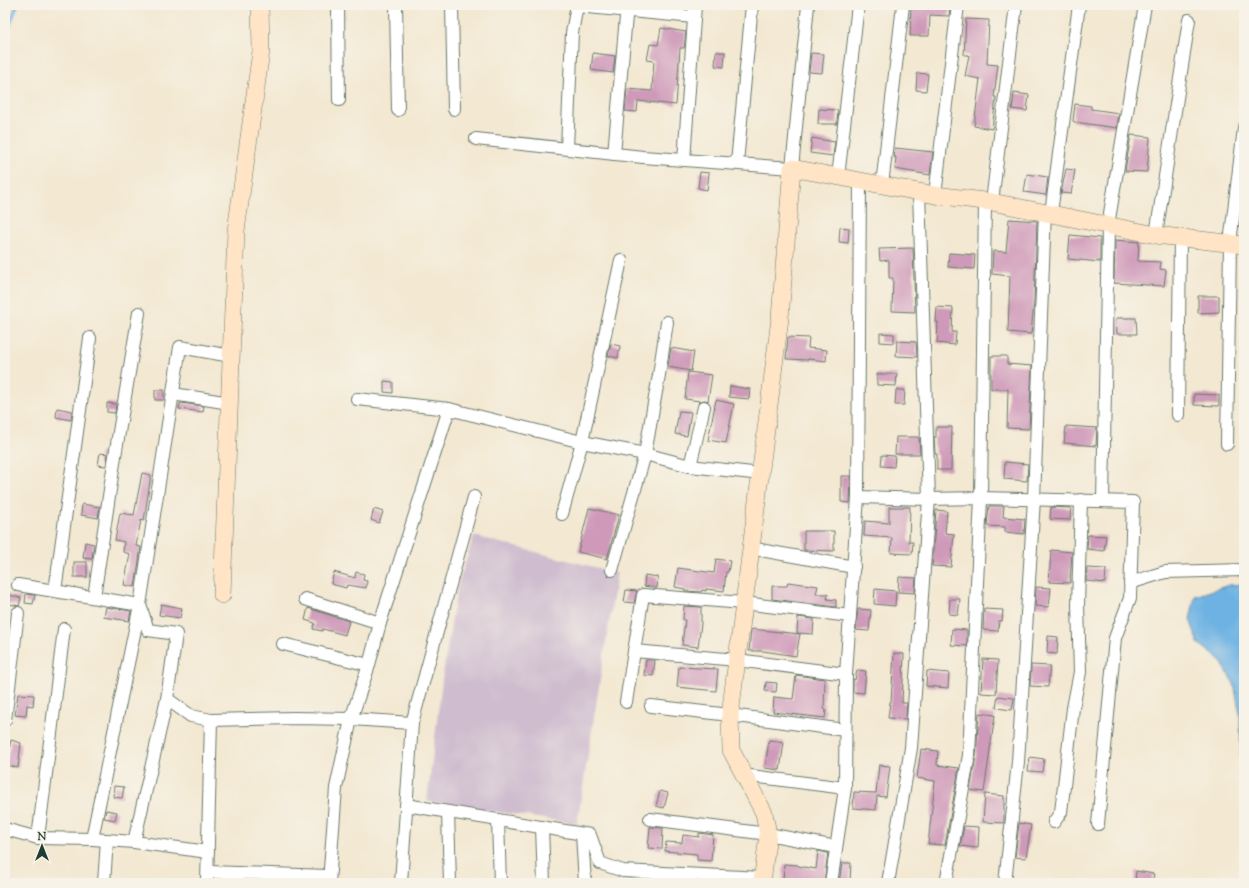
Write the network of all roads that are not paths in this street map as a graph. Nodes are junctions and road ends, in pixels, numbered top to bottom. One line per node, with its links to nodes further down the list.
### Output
1 (260, 5): 41 (street)
2 (338, 5): 17 (street)
3 (396, 5): 19 (street)
4 (452, 5): 18 (street)
5 (577, 5): 14 (street); 22 (street)
6 (752, 5): 25 (street)
7 (808, 5): 26 (street)
8 (858, 5): 27 (street)
9 (903, 5): 29 (street)
10 (958, 5): 30 (street)
11 (1016, 5): 31 (street)
12 (1079, 5): 32 (street)
13 (1145, 5): 33 (street)
14 (627, 8): 15 (street); 23 (street)
15 (695, 11): 24 (street)
16 (1189, 20): 34 (street)
17 (339, 100)
18 (454, 109)
19 (398, 110)
20 (1244, 128): 36 (street)
21 (476, 139): 22 (street)
22 (567, 148): 23 (street)
23 (614, 154): 24 (street)
24 (684, 160): 25 (street)
25 (737, 163): 26 (street)
26 (792, 168): 27 (street); 52 (street)
27 (838, 177): 28 (street)
28 (860, 181): 29 (street); 54 (street)
29 (882, 185): 30 (street)
30 (927, 193): 31 (street); 56 (street)
31 (989, 202): 32 (street); 55 (street)
32 (1048, 213): 33 (street); 57 (street)
33 (1108, 225): 34 (street); 59 (street)
34 (1156, 235): 35 (street)
35 (1180, 237): 36 (street); 47 (street)
36 (1237, 244): 49 (street)
37 (621, 260): 48 (street)
38 (140, 313): 69 (street)
39 (667, 322): 50 (street)
40 (90, 338): 67 (street)
41 (232, 356): 42 (street); 44 (street)
42 (173, 394): 44 (street); 72 (street)
43 (357, 399): 46 (street)
44 (230, 403): 68 (street)
45 (704, 407): 51 (street)
46 (449, 409): 48 (street); 75 (street)
47 (1178, 415)
48 (582, 442): 50 (street); 60 (street)
49 (1226, 444)
50 (645, 454): 51 (street); 63 (street)
51 (690, 466): 52 (street)
52 (761, 474): 61 (street)
53 (474, 497): 89 (street)
54 (858, 497): 56 (street); 62 (street)
55 (981, 498): 56 (street); 57 (street); 120 (street)
56 (929, 499): 119 (street)
57 (1034, 499): 58 (street); 121 (street)
58 (1081, 500): 59 (street); 97 (street)
59 (1103, 501): 65 (street)
60 (562, 514)
61 (750, 548): 62 (street); 71 (street)
62 (854, 567): 74 (street)
63 (612, 570)
64 (1244, 570): 65 (street)
65 (1130, 583): 98 (street)
66 (18, 585): 67 (street)
67 (55, 591): 69 (street)
68 (222, 595)
69 (94, 597): 72 (street)
70 (305, 599): 75 (street)
71 (743, 603): 74 (street); 78 (street); 79 (street)
72 (140, 605): 82 (street); 104 (street)
73 (18, 613): 87 (street)
74 (850, 616): 81 (street)
75 (380, 623): 80 (street)
76 (64, 629): 103 (street)
77 (283, 644): 80 (street)
78 (634, 651): 79 (street); 83 (street)
79 (737, 660): 81 (street); 85 (street)
80 (369, 665): 86 (street)
81 (846, 674): 90 (street)
82 (167, 699): 88 (street); 106 (street)
83 (626, 702)
84 (651, 706): 85 (street)
85 (730, 714): 90 (street); 91 (street)
86 (351, 719): 88 (street); 89 (street); 110 (street)
87 (5, 720)
88 (212, 720): 108 (street)
89 (412, 723): 93 (street)
90 (845, 730): 92 (street)
91 (743, 775): 92 (street); 102 (street)
92 (845, 788): 107 (street)
93 (406, 805): 94 (street); 113 (street)
94 (448, 812): 96 (street); 114 (street)
95 (650, 819): 102 (street)
96 (498, 820): 99 (street); 115 (street)
97 (1054, 822)
98 (1098, 824)
99 (542, 827): 101 (street); 116 (street)
100 (5, 830): 103 (street)
101 (582, 834): 111 (street); 117 (street)
102 (768, 834): 107 (street); 111 (street)
103 (38, 838): 104 (street)
104 (92, 839): 105 (street)
105 (107, 840): 106 (street); 112 (street)
106 (134, 842): 108 (street)
107 (836, 847): 118 (street)
108 (208, 852): 109 (street)
109 (208, 877): 110 (street)
110 (329, 879)
111 (762, 880)
112 (104, 883)
113 (401, 883)
114 (450, 883)
115 (500, 883)
116 (544, 883)
117 (585, 883)
118 (832, 883)
119 (888, 883)
120 (946, 883)
121 (1005, 883)

